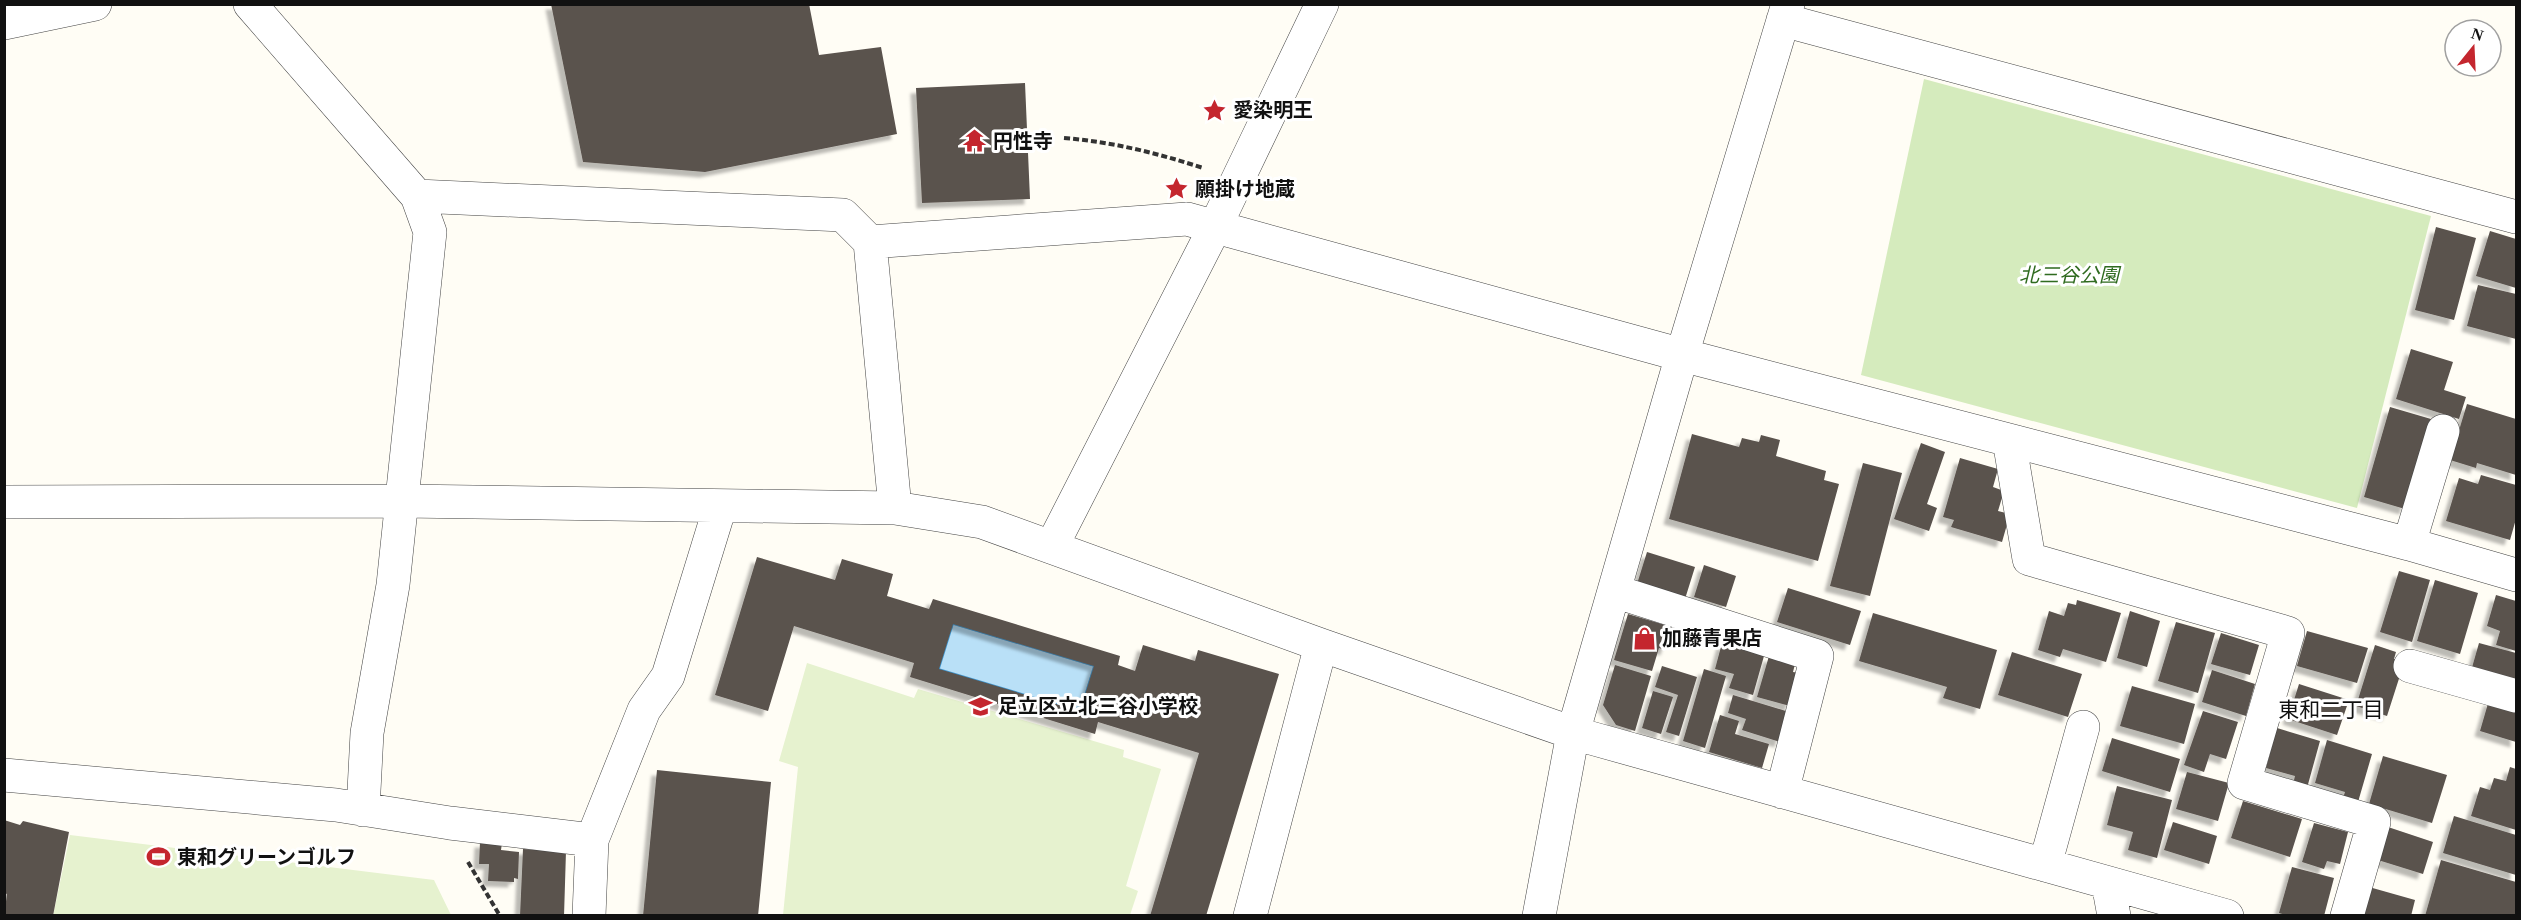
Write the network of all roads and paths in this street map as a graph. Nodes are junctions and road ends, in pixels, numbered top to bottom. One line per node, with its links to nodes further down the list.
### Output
1 (95, 4): 5 (street)
2 (250, 4): 8 (street)
3 (1322, 4): 7 (street)
4 (1785, 13): 9 (street); 12 (street)
5 (4, 23)
6 (1064, 138): 7 (path)
7 (1238, 180): 10 (street)
8 (417, 196): 11 (street); 15 (street)
9 (2517, 217)
10 (1215, 226): 11 (street); 12 (street); 20 (street)
11 (870, 242): 18 (street)
12 (1682, 355): 14 (street); 22 (street)
13 (2443, 431): 19 (street)
14 (2009, 440): 19 (street); 41 (street)
15 (403, 501): 16 (street); 17 (street); 30 (street)
16 (4, 502)
17 (720, 507): 18 (street); 32 (street)
18 (895, 508): 20 (street)
19 (2409, 544): 21 (street)
20 (1052, 546): 23 (street)
21 (2517, 575)
22 (1614, 591): 27 (street); 29 (street)
23 (1321, 645): 27 (street); 37 (street)
24 (2410, 666): 25 (street)
25 (2517, 696)
26 (2083, 727): 33 (street)
27 (1573, 733): 29 (street); 38 (street)
28 (4, 776): 30 (street)
29 (1782, 792): 33 (street)
30 (363, 810): 31 (street)
31 (450, 823): 32 (street); 35 (path)
32 (592, 840): 36 (street)
33 (2045, 865): 34 (street)
34 (2108, 883): 39 (street); 40 (street)
35 (500, 915)
36 (589, 915)
37 (1250, 915)
38 (1539, 915)
39 (2114, 915)
40 (2227, 915)
41 (2347, 915)

